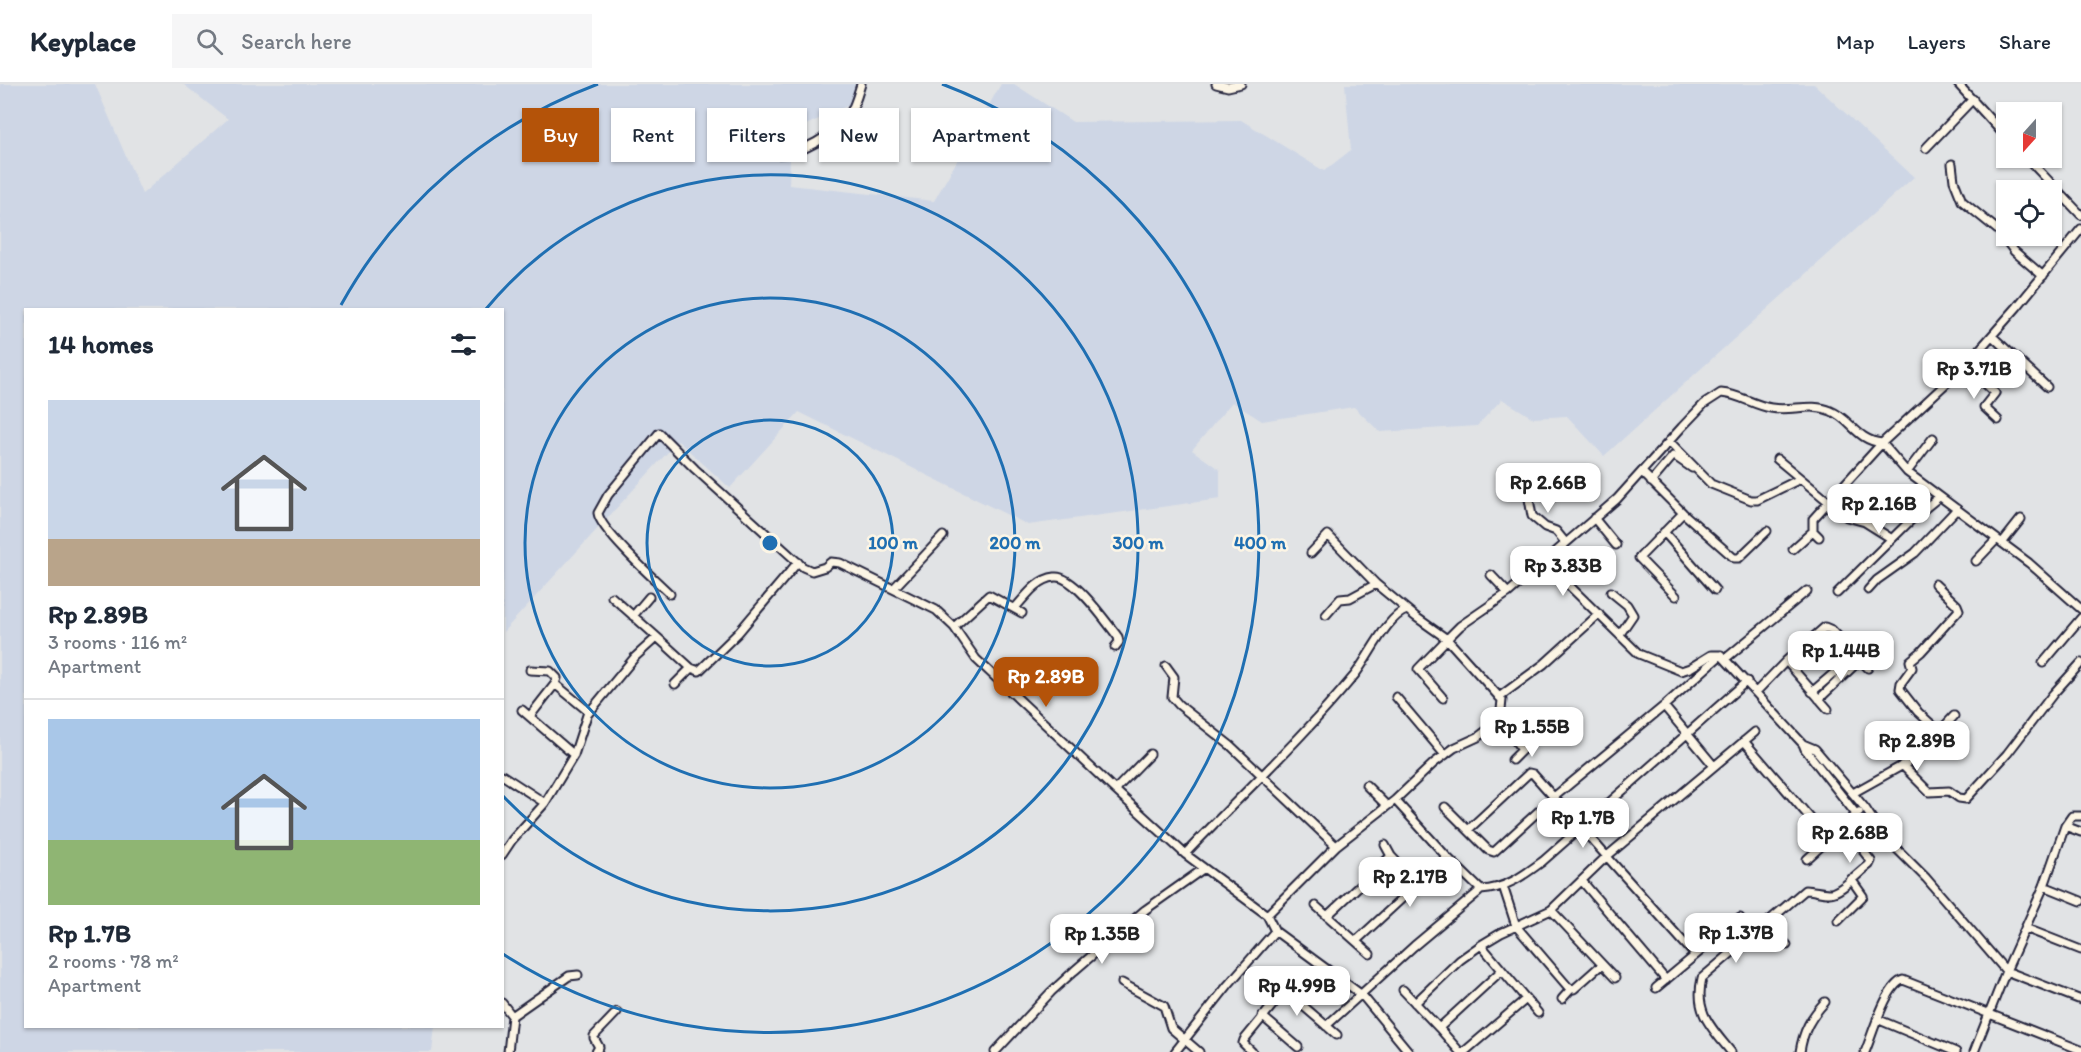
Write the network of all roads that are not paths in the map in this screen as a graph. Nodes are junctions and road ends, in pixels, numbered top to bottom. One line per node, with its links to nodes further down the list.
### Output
1 (861, 84): 7 (street)
2 (1216, 84): 3 (street)
3 (1241, 84)
4 (1958, 84): 5 (street)
5 (1973, 99): 6 (street); 8 (street)
6 (1996, 125)
7 (807, 146)
8 (1926, 148)
9 (1952, 164): 13 (street)
10 (2036, 168): 11 (street)
11 (2081, 215)
12 (2081, 229): 13 (street)
13 (2043, 276): 14 (street)
14 (1992, 336): 15 (street); 16 (street)
15 (1966, 365): 17 (street); 20 (street)
16 (2047, 387)
17 (1998, 420)
18 (1933, 438): 24 (street)
19 (1669, 441): 20 (street); 22 (street); 23 (street)
20 (1882, 443): 24 (street); 29 (street)
21 (1777, 459): 25 (street)
22 (1694, 466): 25 (street); 26 (street)
23 (1642, 472): 26 (street); 32 (street)
24 (1906, 472): 28 (street)
25 (1800, 479): 29 (street)
26 (1651, 482): 31 (street)
27 (1523, 492): 38 (street)
28 (1939, 497): 30 (street); 37 (street)
29 (1828, 502): 37 (street); 41 (street)
30 (1957, 509): 39 (street); 51 (street)
31 (1683, 513): 34 (street); 35 (street)
32 (1594, 518): 38 (street); 40 (street)
33 (2021, 519): 39 (street)
34 (1767, 531)
35 (1664, 532): 50 (street); 57 (street)
36 (943, 536): 49 (street)
37 (1892, 539): 55 (street)
38 (1565, 542): 43 (street)
39 (1999, 542): 44 (street); 61 (street)
40 (1616, 545)
41 (1793, 549)
42 (1311, 553): 48 (street)
43 (1544, 561): 54 (street); 64 (street)
44 (1976, 561)
45 (798, 562): 49 (street); 56 (street); 79 (street)
46 (1491, 575): 54 (street)
47 (1935, 584): 99 (street)
48 (1376, 585): 62 (street); 65 (street)
49 (894, 588): 68 (street)
50 (1715, 590)
51 (1868, 590)
52 (1807, 591): 73 (street)
53 (1611, 592): 69 (street)
54 (1508, 593): 71 (street)
55 (1837, 593)
56 (670, 594)
57 (1676, 596)
58 (612, 597): 66 (street)
59 (649, 597): 66 (street)
60 (1015, 608): 63 (street); 68 (street); 72 (street)
61 (2081, 609)
62 (1407, 610): 71 (street); 109 (street)
63 (1022, 613)
64 (1599, 614): 69 (street); 88 (street)
65 (1326, 615)
66 (633, 616): 70 (street)
67 (2081, 618): 76 (street)
68 (954, 627): 112 (street)
69 (1620, 634): 73 (street)
70 (657, 638): 79 (street); 94 (street)
71 (1447, 639): 88 (street); 89 (street)
72 (1115, 647)
73 (1723, 657): 82 (street); 91 (street)
74 (1857, 657): 75 (street); 80 (street); 86 (street); 90 (street)
75 (1786, 661): 85 (street); 86 (street)
76 (2043, 663)
77 (2081, 663): 107 (street)
78 (1166, 666): 109 (street)
79 (691, 668): 84 (street)
80 (1868, 668)
81 (530, 670): 83 (street)
82 (1747, 681): 85 (street); 100 (street)
83 (555, 684): 94 (street); 95 (street)
84 (675, 684)
85 (1756, 692): 102 (street)
86 (1812, 692): 90 (street)
87 (1396, 697): 105 (street)
88 (1499, 697): 97 (street)
89 (1443, 698)
90 (1819, 699): 92 (street)
91 (1664, 706): 100 (street); 114 (street)
92 (1828, 709)
93 (522, 710): 95 (street)
94 (589, 712): 104 (street)
95 (530, 716): 104 (street)
96 (1954, 717): 99 (street)
97 (1500, 720): 105 (street); 106 (street)
98 (1755, 732): 101 (street)
99 (1940, 732): 107 (street)
100 (1686, 735): 108 (street); 123 (street)
101 (1743, 741): 108 (street); 127 (street)
102 (1803, 744): 113 (street); 120 (street)
103 (1150, 754): 112 (street)
104 (574, 755): 116 (street)
105 (1445, 755): 115 (street)
106 (1512, 760)
107 (1902, 765): 113 (street)
108 (1714, 766): 134 (street)
109 (1263, 774): 129 (street); 131 (street)
110 (504, 776): 116 (street)
111 (1366, 785): 117 (street)
112 (1115, 790): 131 (street)
113 (1853, 793): 119 (street)
114 (1554, 797): 123 (street); 124 (street); 124 (street)
115 (1395, 800): 117 (street); 133 (street)
116 (545, 803): 130 (street)
117 (1387, 806): 129 (street)
118 (1445, 807): 124 (street)
119 (1865, 808): 120 (street); 126 (street)
120 (1856, 814): 127 (street)
121 (2081, 816): 122 (street)
122 (2066, 826): 125 (street); 141 (street)
123 (1581, 828): 134 (street); 140 (street)
124 (1468, 830)
125 (2081, 832)
126 (1882, 834): 137 (street); 162 (street)
127 (1829, 840): 135 (street)
128 (1384, 845): 132 (street)
129 (1336, 846): 146 (street)
130 (504, 853)
131 (1185, 854): 136 (street)
132 (1391, 856): 139 (street); 147 (street)
133 (1447, 857): 139 (street); 142 (street)
134 (1606, 857): 138 (street); 159 (street)
135 (1807, 859)
136 (1203, 869): 146 (street); 194 (street)
137 (1851, 879): 149 (street); 150 (street)
138 (1582, 881): 145 (street); 166 (street)
139 (1418, 884): 154 (street)
140 (1503, 886): 142 (street); 151 (street)
141 (2044, 886): 143 (street); 152 (street)
142 (1482, 890): 172 (street)
143 (2081, 901)
144 (1316, 906): 147 (street)
145 (1551, 909): 151 (street); 160 (street)
146 (1267, 915): 153 (street)
147 (1327, 916): 154 (street)
148 (1740, 918): 159 (street)
149 (1838, 921)
150 (1766, 924): 156 (street); 201 (street)
151 (1516, 926): 155 (street); 169 (street)
152 (2025, 928): 157 (street); 162 (street)
153 (1275, 931): 172 (street); 188 (street)
154 (1356, 941): 158 (street)
155 (1481, 945): 161 (street); 177 (street)
156 (1787, 945)
157 (2081, 950)
158 (1370, 954)
159 (1695, 956): 166 (street)
160 (1601, 965): 164 (street); 169 (street)
161 (1501, 971): 173 (street); 186 (street)
162 (2006, 971): 175 (street); 181 (street)
163 (578, 975): 182 (street)
164 (1615, 978)
165 (1273, 980): 170 (street)
166 (1666, 980): 168 (street)
167 (1122, 983): 188 (street)
168 (1656, 988)
169 (1571, 989): 174 (street)
170 (1285, 990): 183 (street); 185 (street)
171 (1403, 990): 177 (street)
172 (1362, 995): 185 (street); 198 (street)
173 (1526, 999): 180 (street); 200 (street)
174 (1562, 999)
175 (2081, 1000)
176 (1825, 1002): 202 (street)
177 (1415, 1003): 186 (street)
178 (504, 1006): 182 (street)
179 (617, 1012): 193 (street)
180 (1538, 1013)
181 (1989, 1014): 184 (street); 190 (street); 204 (street)
182 (512, 1016): 192 (street)
183 (1262, 1016): 189 (street); 197 (street)
184 (1877, 1018): 191 (street); 203 (street)
185 (1326, 1026): 187 (street)
186 (1439, 1028): 199 (street)
187 (1337, 1035)
188 (1185, 1040): 195 (street); 196 (street)
189 (1298, 1047)
190 (2081, 1050)
191 (1867, 1051)
192 (508, 1052)
193 (596, 1052)
194 (995, 1052)
195 (1175, 1052)
196 (1199, 1052)
197 (1252, 1052)
198 (1410, 1052)
199 (1460, 1052)
200 (1464, 1052)
201 (1731, 1052)
202 (1800, 1052)
203 (1956, 1052)
204 (1974, 1052)

